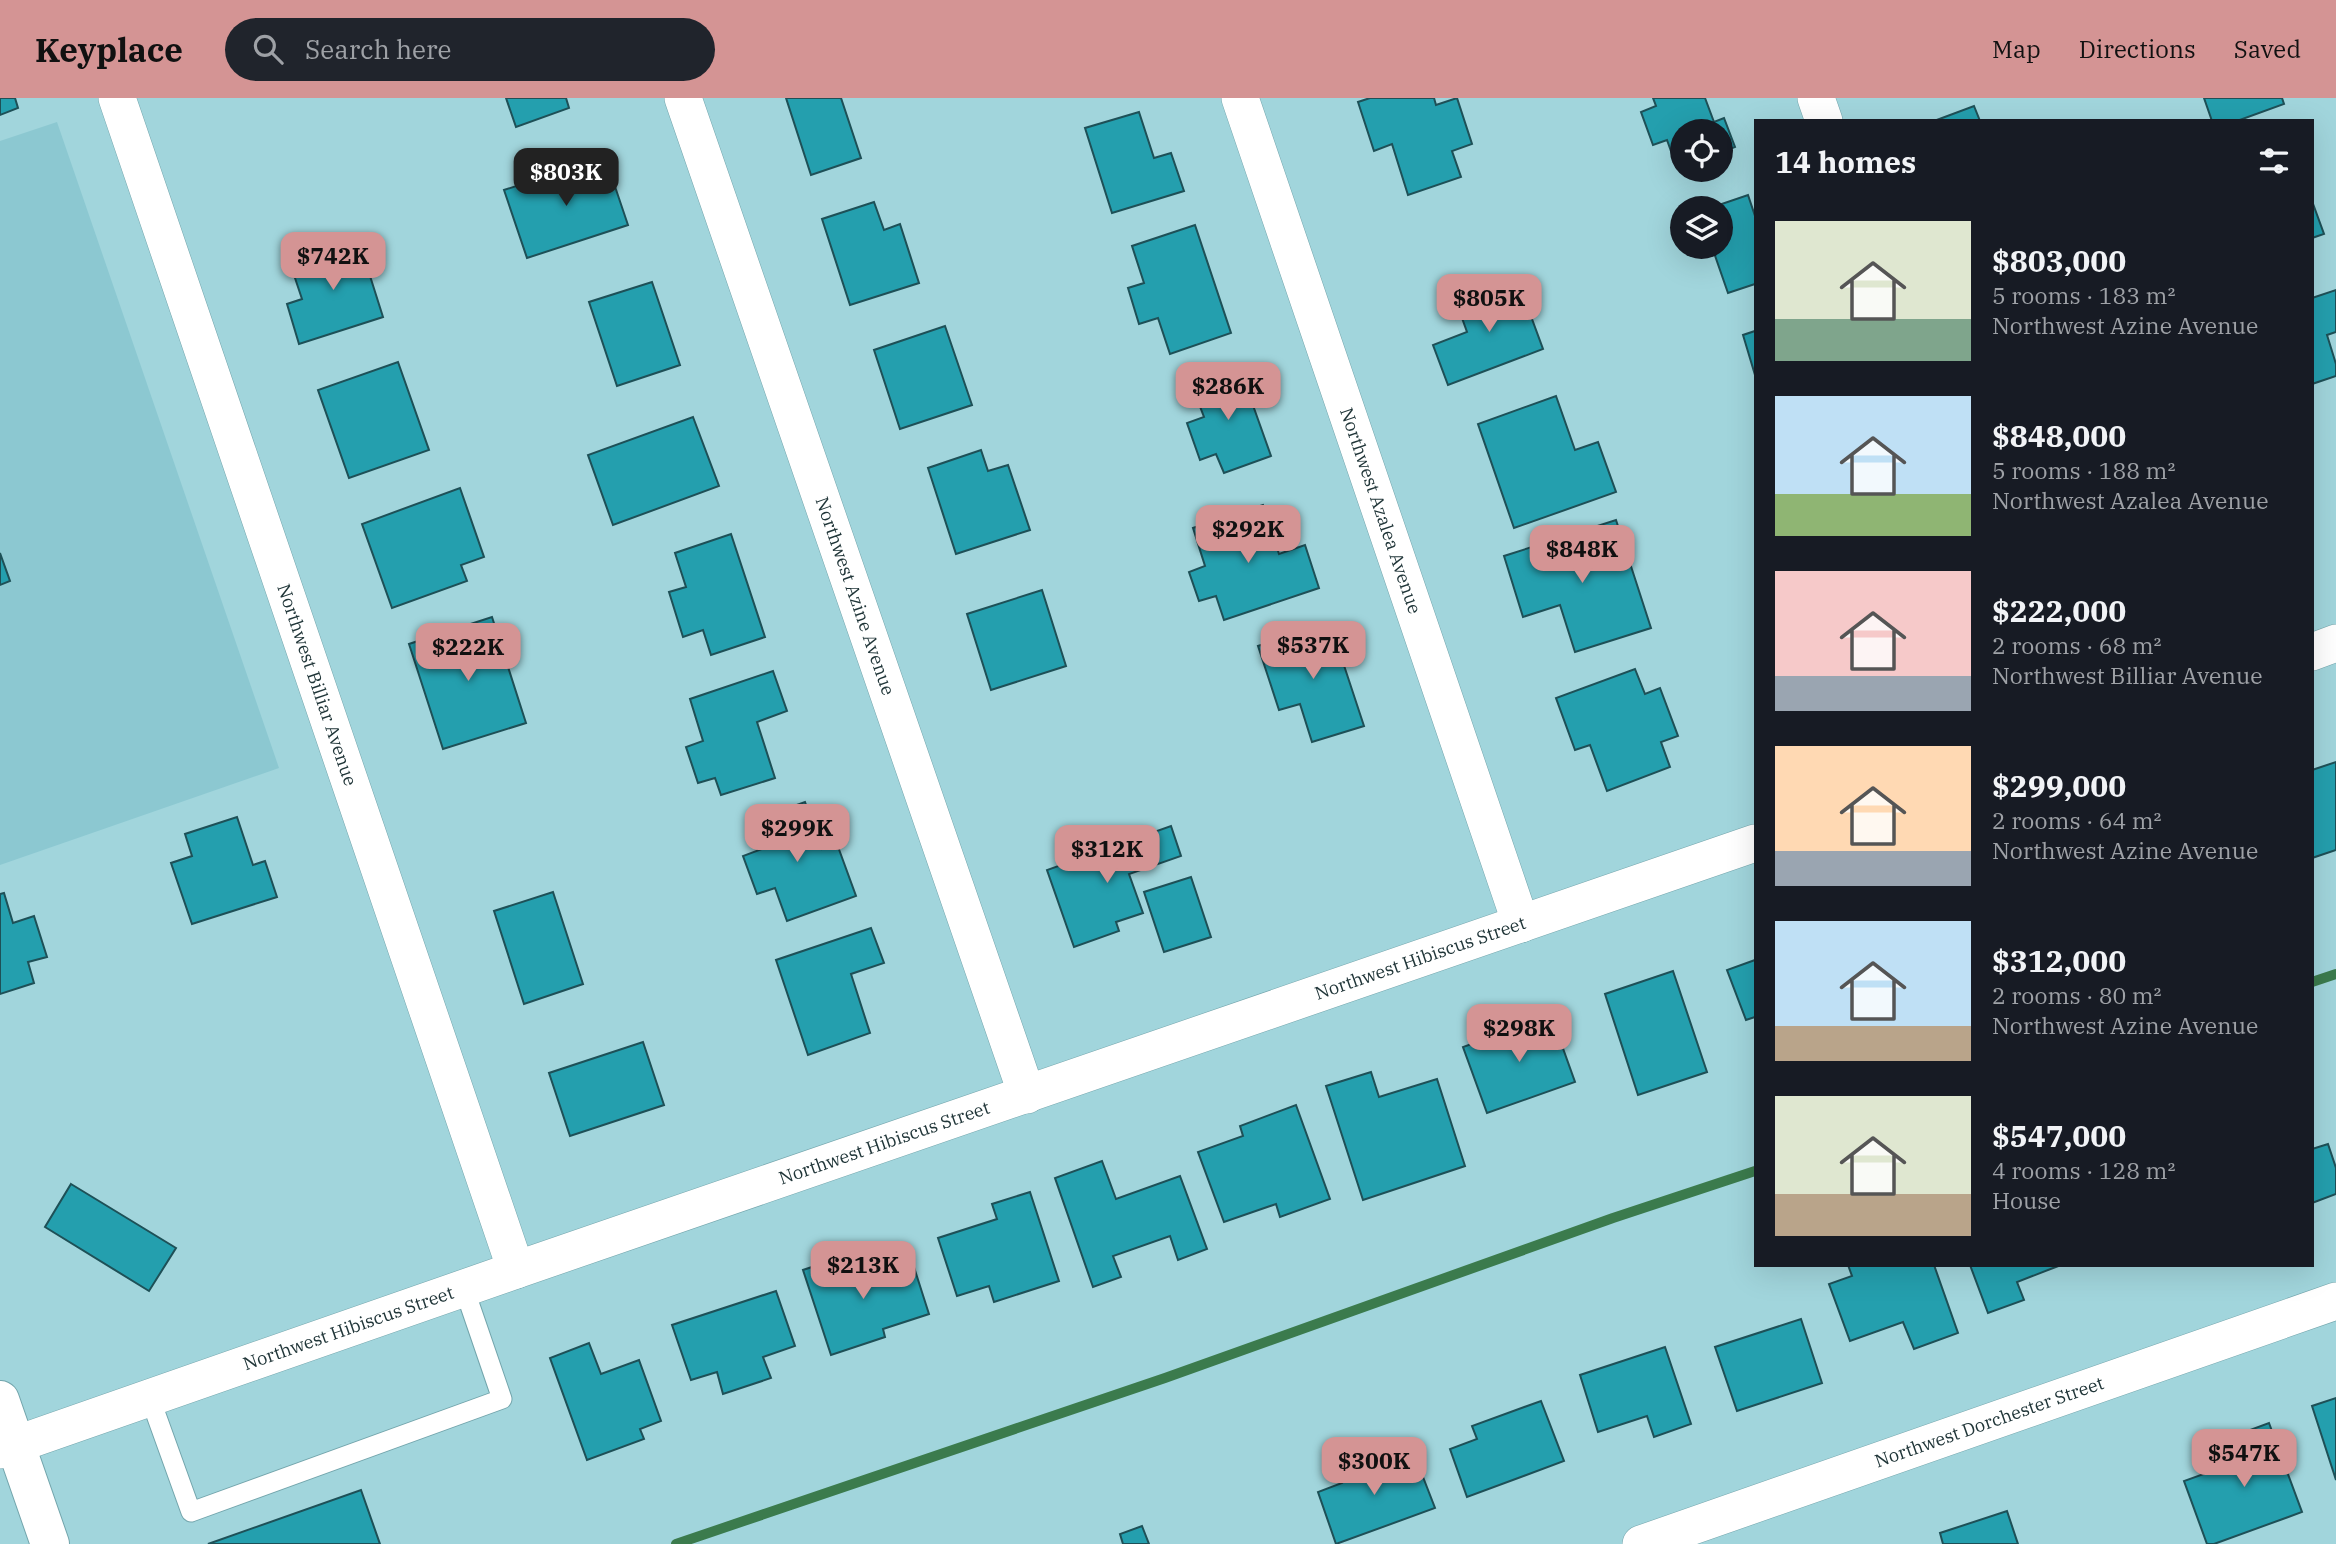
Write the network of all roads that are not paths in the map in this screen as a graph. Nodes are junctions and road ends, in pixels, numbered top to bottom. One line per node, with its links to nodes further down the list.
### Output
1 (117, 98): 11 (street, Northwest Billiar Avenue)
2 (683, 98): 10 (street, Northwest Azine Avenue)
3 (1240, 98): 9 (street, Northwest Azalea Avenue)
4 (1816, 98): 5 (street)
5 (1823, 119)
6 (2336, 643): 7 (street)
7 (2314, 651)
8 (1754, 843): 9 (street, Northwest Hibiscus Street)
9 (1521, 925): 10 (street, Northwest Hibiscus Street)
10 (1027, 1095): 11 (street, Northwest Hibiscus Street)
11 (516, 1270): 12 (street, Northwest Hibiscus Street)
12 (464, 1288): 14 (street, Northwest Hibiscus Street); 14 (lane)
13 (2336, 1301): 18 (street, Northwest Dorchester Street)
14 (150, 1398): 16 (street, Northwest Hibiscus Street)
15 (0, 1400): 16 (main road)
16 (8, 1448): 17 (main road)
17 (50, 1544)
18 (1642, 1544)

